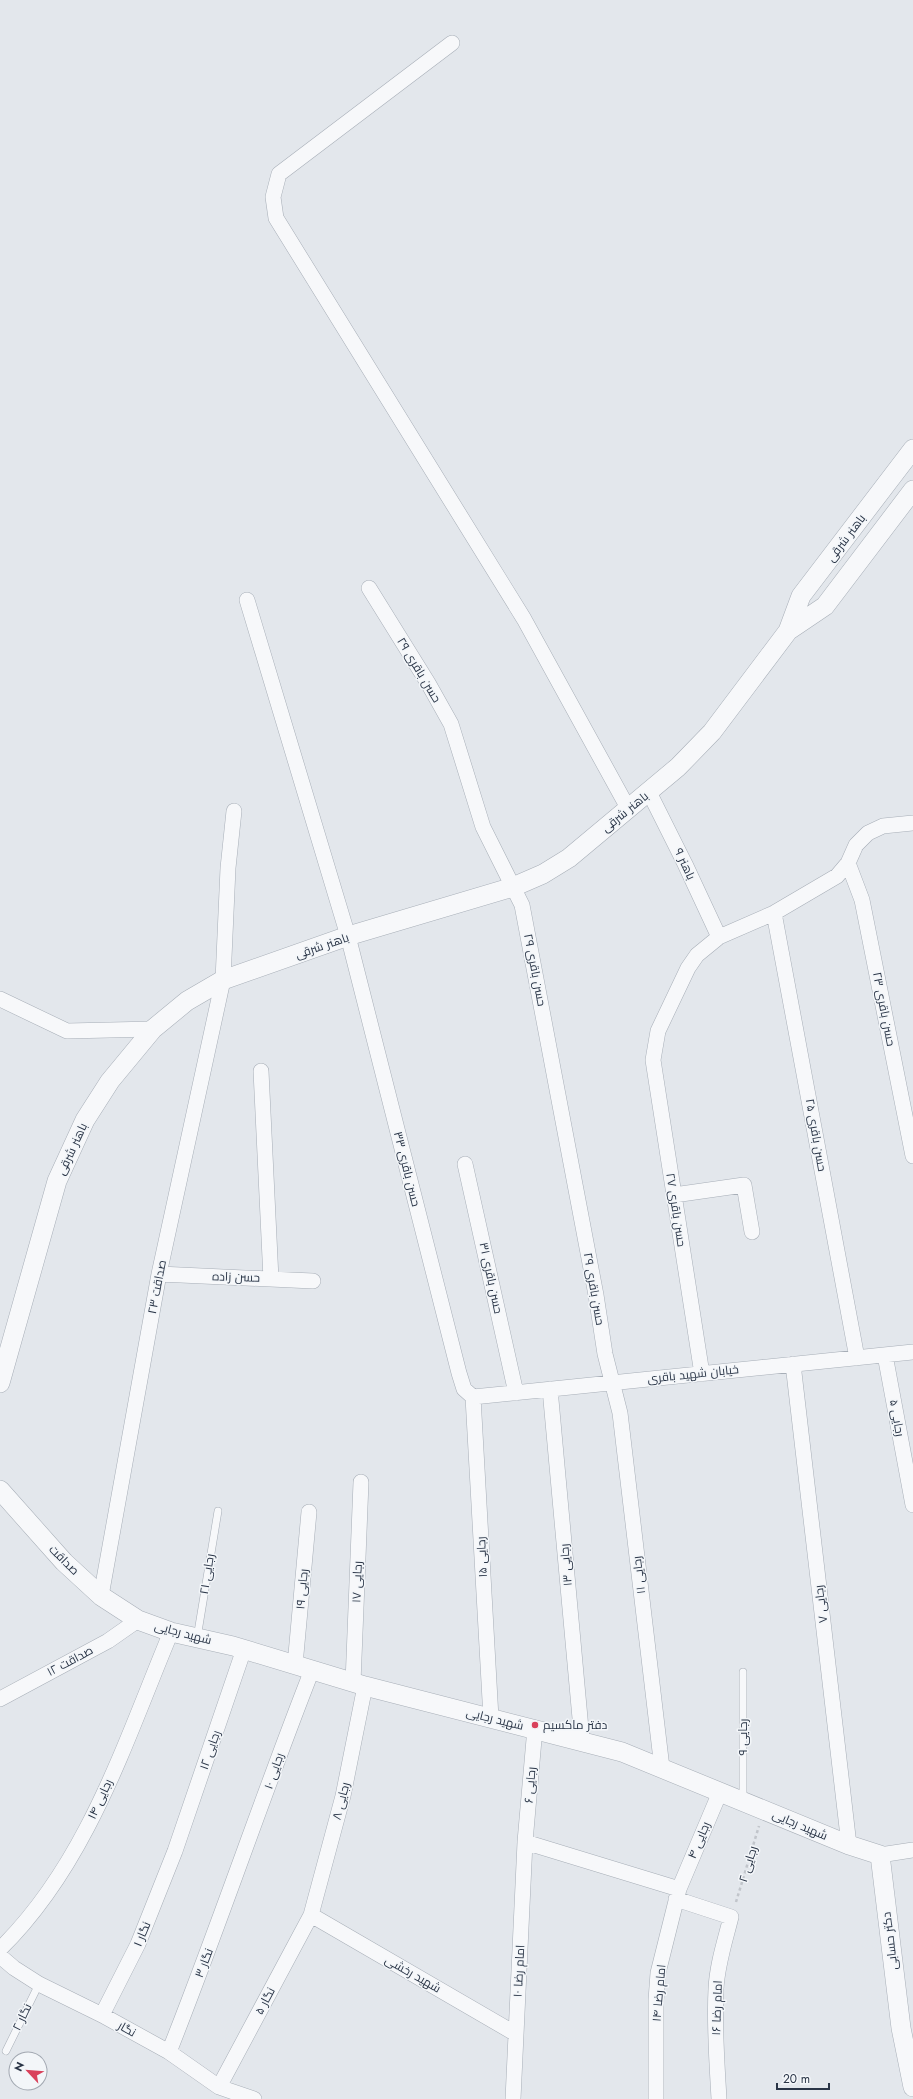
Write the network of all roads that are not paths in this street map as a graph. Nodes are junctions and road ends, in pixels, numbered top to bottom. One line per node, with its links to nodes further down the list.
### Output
1 (452, 43): 8 (street)
2 (913, 449): 6 (street, باهنر شرقی)
3 (913, 490): 6 (street, باهنر شرقی)
4 (369, 588): 12 (street, حسن باقری ۲۹)
5 (247, 600): 14 (street, حسن باقری ۳۳)
6 (788, 631): 7 (street, باهنر شرقی)
7 (649, 792): 8 (street, باهنر شرقی); 15 (street, باهنر ۹)
8 (628, 808): 12 (street, باهنر شرقی)
9 (234, 811): 16 (street, صداقت ۲۳)
10 (913, 822): 11 (street, حسن باقری ۲۷)
11 (848, 863): 13 (street, حسن باقری ۲۷); 20 (street, حسن باقری ۲۳)
12 (513, 888): 14 (street, باهنر شرقی); 33 (street, حسن باقری ۲۹)
13 (774, 913): 15 (street, حسن باقری ۲۷); 29 (street, حسن باقری ۲۵)
14 (348, 936): 16 (street, باهنر شرقی); 36 (street, حسن باقری ۳۳)
15 (719, 937): 22 (street, حسن باقری ۲۷)
16 (223, 980): 18 (street, باهنر شرقی); 24 (street, صداقت ۲۳)
17 (0, 999): 18 (street)
18 (153, 1030): 32 (street, باهنر شرقی)
19 (261, 1071): 25 (street)
20 (913, 1156)
21 (465, 1164): 35 (street, حسن باقری ۳۱)
22 (674, 1195): 23 (street); 31 (street, حسن باقری ۲۷)
23 (752, 1232)
24 (159, 1274): 25 (street, حسن زاده); 42 (street, صداقت ۲۳)
25 (271, 1279): 26 (street, حسن زاده)
26 (313, 1281)
27 (913, 1352): 28 (street, خیابان شهید باقری)
28 (886, 1355): 29 (street, خیابان شهید باقری); 39 (street, رجایی ۵)
29 (857, 1358): 30 (street, خیابان شهید باقری)
30 (793, 1364): 31 (street, خیابان شهید باقری); 58 (street, رجایی ۷)
31 (702, 1374): 33 (street, خیابان شهید باقری)
32 (0, 1383)
33 (613, 1383): 34 (street, خیابان شهید باقری); 54 (street, رجایی ۱۱)
34 (550, 1389): 35 (street, خیابان شهید باقری); 53 (street, رجایی ۱۳)
35 (516, 1393): 36 (street, خیابان شهید باقری)
36 (473, 1397): 51 (street, رجایی ۱۵)
37 (361, 1482): 49 (street, رجایی ۱۷)
38 (0, 1490): 42 (street, صداقت)
39 (913, 1505)
40 (218, 1511): 45 (lane, رجایی ۲۱)
41 (309, 1512): 47 (street, رجایی ۱۹)
42 (101, 1596): 43 (street, صداقت)
43 (138, 1620): 44 (street, شهید رجایی); 50 (street, صداقت ۱۲)
44 (171, 1632): 45 (street, شهید رجایی); 65 (street, رجایی ۱۴)
45 (197, 1638): 46 (street, شهید رجایی)
46 (244, 1649): 47 (street, شهید رجایی); 60 (street, رجایی ۱۲)
47 (303, 1668): 49 (street, شهید رجایی); 62 (street, رجایی ۱۰)
48 (743, 1672): 56 (lane, رجایی ۹)
49 (359, 1684): 51 (street, شهید رجایی); 64 (street, رجایی ۸)
50 (0, 1698)
51 (491, 1718): 52 (street, شهید رجایی)
52 (535, 1728): 53 (street, شهید رجایی); 57 (street, رجایی ۶)
53 (582, 1740): 54 (street, شهید رجایی)
54 (662, 1768): 55 (street, شهید رجایی)
55 (720, 1792): 56 (street, شهید رجایی); 63 (street, رجایی ۴)
56 (743, 1801): 58 (street, شهید رجایی)
57 (526, 1842): 63 (street); 70 (street, امام رضا ۱۰)
58 (848, 1845): 61 (street, شهید رجایی)
59 (913, 1850): 61 (street, شهید رجایی)
60 (175, 1851): 68 (street, نگار ۱)
61 (880, 1855): 69 (street, دکتر حسابی)
62 (238, 1873): 72 (street, نگار ۳)
63 (678, 1894): 77 (street, امام رضا ۱۴); 78 (street, امام رضا ۱۶)
64 (311, 1915): 70 (street, شهید رخشی); 74 (street, نگار ۵)
65 (0, 1949)
66 (0, 1956): 67 (street, نگار)
67 (39, 1984): 68 (street, نگار); 71 (lane, نگار ۲)
68 (102, 2015): 72 (street, نگار)
69 (907, 2026): 73 (street, دکتر حسابی)
70 (516, 2034): 76 (street, امام رضا ۱۰)
71 (6, 2051)
72 (169, 2052): 74 (street, نگار)
73 (913, 2088)
74 (219, 2093): 75 (street, نگار)
75 (254, 2099)
76 (513, 2099)
77 (656, 2099)
78 (719, 2099)

